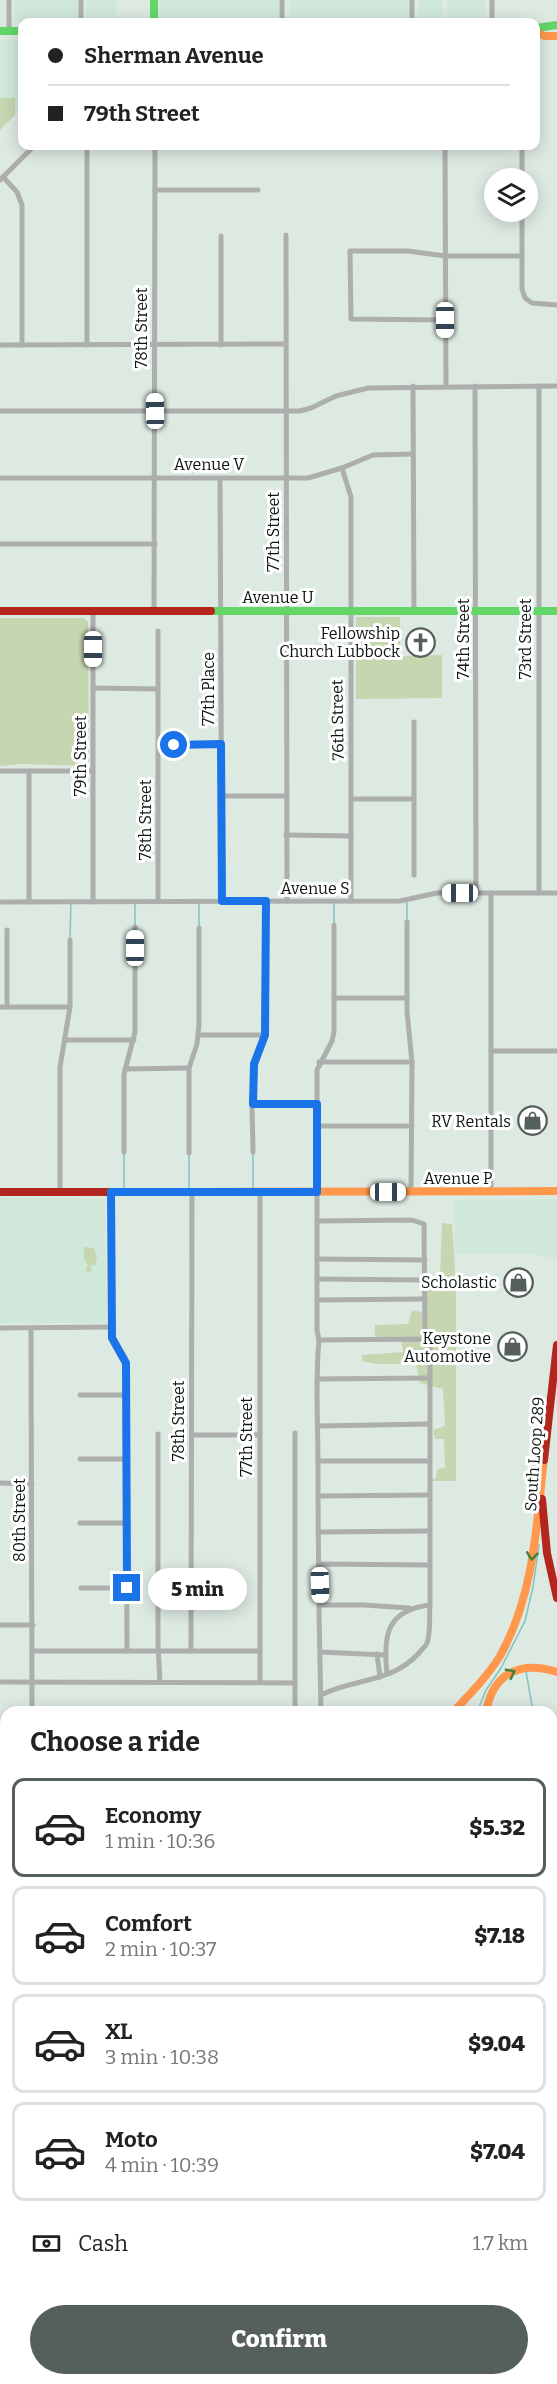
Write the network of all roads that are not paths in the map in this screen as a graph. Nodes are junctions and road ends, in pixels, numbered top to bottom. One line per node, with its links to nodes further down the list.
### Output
1 (9, 0): 14 (street)
2 (81, 0): 7 (street)
3 (154, 0): 8 (main road)
4 (282, 0): 9 (street)
5 (412, 0): 10 (street)
6 (492, 0): 11 (street)
7 (81, 18)
8 (154, 18)
9 (282, 18)
10 (412, 18)
11 (492, 18)
12 (557, 25): 13 (main road)
13 (540, 29)
14 (4, 31)
15 (540, 33): 16 (main road)
16 (544, 36): 17 (main road); 18 (main road)
17 (557, 36)
18 (557, 42)
19 (30, 150): 25 (street)
20 (87, 150): 38 (street)
21 (154, 150): 26 (street, 78th Street)
22 (445, 150): 31 (street)
23 (522, 150): 24 (street)
24 (522, 168)
25 (2, 179): 37 (street)
26 (155, 190): 27 (street); 39 (street, 78th Street)
27 (258, 190)
28 (522, 222): 32 (street)
29 (286, 235): 35 (street, 77th Street)
30 (221, 236): 40 (street)
31 (445, 256): 32 (street); 34 (street); 34 (street)
32 (522, 256): 33 (street)
33 (557, 305)
34 (445, 320): 42 (street)
35 (286, 344): 40 (street); 48 (street, 77th Street)
36 (0, 345): 37 (street)
37 (22, 345): 38 (street)
38 (87, 345): 39 (street)
39 (155, 345): 40 (street); 47 (street, 78th Street)
40 (221, 345)
41 (413, 386): 42 (street); 48 (street); 49 (street)
42 (446, 386): 43 (street)
43 (475, 386): 44 (street); 64 (street, 74th Street)
44 (539, 386): 45 (street); 65 (street, 73rd Street)
45 (557, 386)
46 (0, 411): 47 (street)
47 (155, 411): 48 (street); 52 (street, 78th Street)
48 (286, 411): 54 (street, 77th Street)
49 (413, 454): 50 (street, Avenue V); 63 (street)
50 (342, 468): 54 (street, Avenue V); 62 (street, 76th Street)
51 (0, 478): 52 (street, Avenue V)
52 (155, 478): 53 (street, Avenue V); 56 (street, 78th Street)
53 (220, 478): 54 (street, Avenue V); 60 (street, 77th Place)
54 (286, 478): 61 (street, 77th Street)
55 (0, 544): 56 (street)
56 (154, 544): 59 (street, 78th Street)
57 (0, 611): 58 (main road, Avenue U)
58 (93, 611): 59 (main road, Avenue U); 68 (street, 79th Street)
59 (154, 611): 60 (main road, Avenue U)
60 (221, 611): 61 (main road, Avenue U); 71 (street, 77th Place)
61 (286, 611): 62 (main road, Avenue U); 76 (street, 77th Street)
62 (350, 611): 63 (main road, Avenue U); 78 (street, 76th Street)
63 (414, 611): 64 (main road, Avenue U)
64 (476, 611): 65 (main road, Avenue U); 83 (street, 74th Street)
65 (539, 611): 66 (main road, Avenue U); 85 (street, 73rd Street)
66 (557, 611)
67 (158, 631): 69 (street, 78th Street)
68 (93, 688): 69 (street); 75 (street, 79th Street)
69 (158, 689): 72 (street, 78th Street)
70 (414, 722): 79 (street)
71 (221, 744): 72 (street); 77 (street, 77th Place)
72 (158, 745): 94 (street, 78th Street)
73 (0, 771): 74 (street)
74 (29, 771): 75 (street); 92 (street)
75 (93, 771): 93 (street, 79th Street)
76 (286, 795): 77 (street); 80 (street, 77th Street)
77 (222, 796): 87 (street, 77th Place)
78 (351, 799): 79 (street); 81 (street, 76th Street)
79 (414, 799): 82 (street)
80 (286, 835): 81 (street); 89 (street, 77th Street)
81 (351, 836): 90 (street, 76th Street)
82 (414, 875)
83 (476, 893): 84 (street, Avenue S); 90 (street, Avenue S)
84 (491, 893): 85 (street, Avenue S); 110 (street)
85 (539, 893): 86 (street, Avenue S)
86 (557, 893)
87 (222, 901): 88 (street, Avenue S); 94 (street, Avenue S)
88 (266, 901): 89 (street, Avenue S); 107 (street)
89 (286, 901): 90 (street, Avenue S)
90 (351, 901)
91 (0, 902): 92 (street, Avenue S)
92 (29, 902): 93 (street, Avenue S)
93 (93, 902): 94 (street, Avenue S)
94 (158, 902)
95 (407, 922): 102 (street)
96 (334, 925): 101 (street)
97 (135, 927): 109 (street)
98 (199, 928): 106 (street)
99 (7, 930): 104 (street)
100 (70, 940): 105 (street)
101 (334, 998): 102 (street); 112 (street)
102 (407, 998): 113 (street)
103 (0, 1007): 104 (street)
104 (7, 1007): 105 (street)
105 (70, 1007): 108 (street)
106 (199, 1035): 107 (street); 114 (street)
107 (265, 1035): 116 (street)
108 (65, 1040): 109 (street); 125 (street)
109 (134, 1040): 115 (street)
110 (491, 1051): 111 (street); 131 (street)
111 (557, 1051)
112 (319, 1062): 113 (street); 117 (street)
113 (412, 1062): 119 (street)
114 (189, 1068): 115 (street); 122 (street)
115 (125, 1069): 120 (street)
116 (253, 1104): 117 (street); 121 (street)
117 (317, 1104): 118 (street)
118 (317, 1126): 119 (street); 129 (street)
119 (412, 1126): 130 (street)
120 (124, 1152)
121 (253, 1152)
122 (189, 1153)
123 (557, 1191): 131 (main road, Avenue P)
124 (0, 1192): 125 (main road, Avenue P)
125 (60, 1192): 126 (main road, Avenue P)
126 (111, 1192): 127 (main road, Avenue P); 139 (street)
127 (192, 1192): 128 (main road, Avenue P); 153 (street, 78th Street)
128 (260, 1192): 129 (main road, Avenue P); 154 (street, 77th Street)
129 (317, 1192): 130 (main road, Avenue P); 132 (street)
130 (411, 1192): 131 (main road, Avenue P)
131 (491, 1192)
132 (317, 1221): 133 (street); 134 (street)
133 (317, 1259): 134 (street); 135 (street)
134 (425, 1260): 136 (street)
135 (317, 1279): 136 (street); 138 (street)
136 (425, 1280): 137 (street)
137 (425, 1299): 138 (street); 142 (street)
138 (317, 1300): 143 (street)
139 (111, 1327): 141 (street); 148 (street)
140 (0, 1328): 141 (street)
141 (31, 1328): 161 (street, 80th Street)
142 (425, 1339): 143 (street); 145 (street)
143 (319, 1340): 146 (street)
144 (557, 1345): 155 (main road, South Loop 289)
145 (430, 1378): 146 (street); 149 (street)
146 (318, 1379): 150 (street)
147 (80, 1395): 148 (street)
148 (126, 1395): 157 (street)
149 (429, 1424): 150 (street); 159 (street)
150 (318, 1425): 158 (street)
151 (295, 1433): 193 (street)
152 (158, 1434): 180 (street)
153 (192, 1435): 154 (street); 181 (street, 78th Street)
154 (259, 1435): 182 (street, 77th Street)
155 (544, 1456): 172 (main road, South Loop 289); 198 (main road, one-way to 198)
156 (80, 1459): 157 (street)
157 (126, 1459): 165 (street)
158 (318, 1461): 159 (street); 162 (street)
159 (428, 1461): 163 (street)
160 (0, 1483): 161 (street)
161 (32, 1484): 177 (street, 80th Street)
162 (318, 1496): 163 (street); 166 (street)
163 (428, 1496): 167 (street)
164 (80, 1522): 165 (street)
165 (126, 1522): 171 (street)
166 (318, 1532): 167 (street); 168 (street)
167 (429, 1532): 169 (street)
168 (319, 1564): 169 (street); 173 (street)
169 (429, 1565): 174 (street)
170 (81, 1588): 171 (street)
171 (127, 1588): 179 (street)
172 (557, 1598)
173 (320, 1605): 175 (street); 183 (street)
174 (430, 1605): 175 (street); 187 (street)
175 (409, 1608): 185 (street)
176 (0, 1625): 177 (street)
177 (33, 1625): 178 (street, 80th Street)
178 (33, 1651): 179 (street); 190 (street, 80th Street)
179 (127, 1651): 180 (street)
180 (160, 1651): 181 (street); 191 (street)
181 (191, 1651): 182 (street)
182 (260, 1651): 192 (street, 77th Street)
183 (320, 1652): 184 (street); 194 (street)
184 (377, 1654): 185 (street); 188 (street)
185 (385, 1655): 187 (street)
186 (557, 1672): 199 (main road, one-way to 186)
187 (387, 1674): 188 (street)
188 (380, 1677): 194 (street)
189 (0, 1682): 190 (street)
190 (32, 1682): 191 (street); 195 (street, 80th Street)
191 (160, 1682): 192 (street)
192 (260, 1682): 193 (street)
193 (295, 1683): 196 (street)
194 (321, 1695): 197 (street)
195 (32, 1706)
196 (295, 1706)
197 (321, 1706)
198 (459, 1706)
199 (488, 1706)

